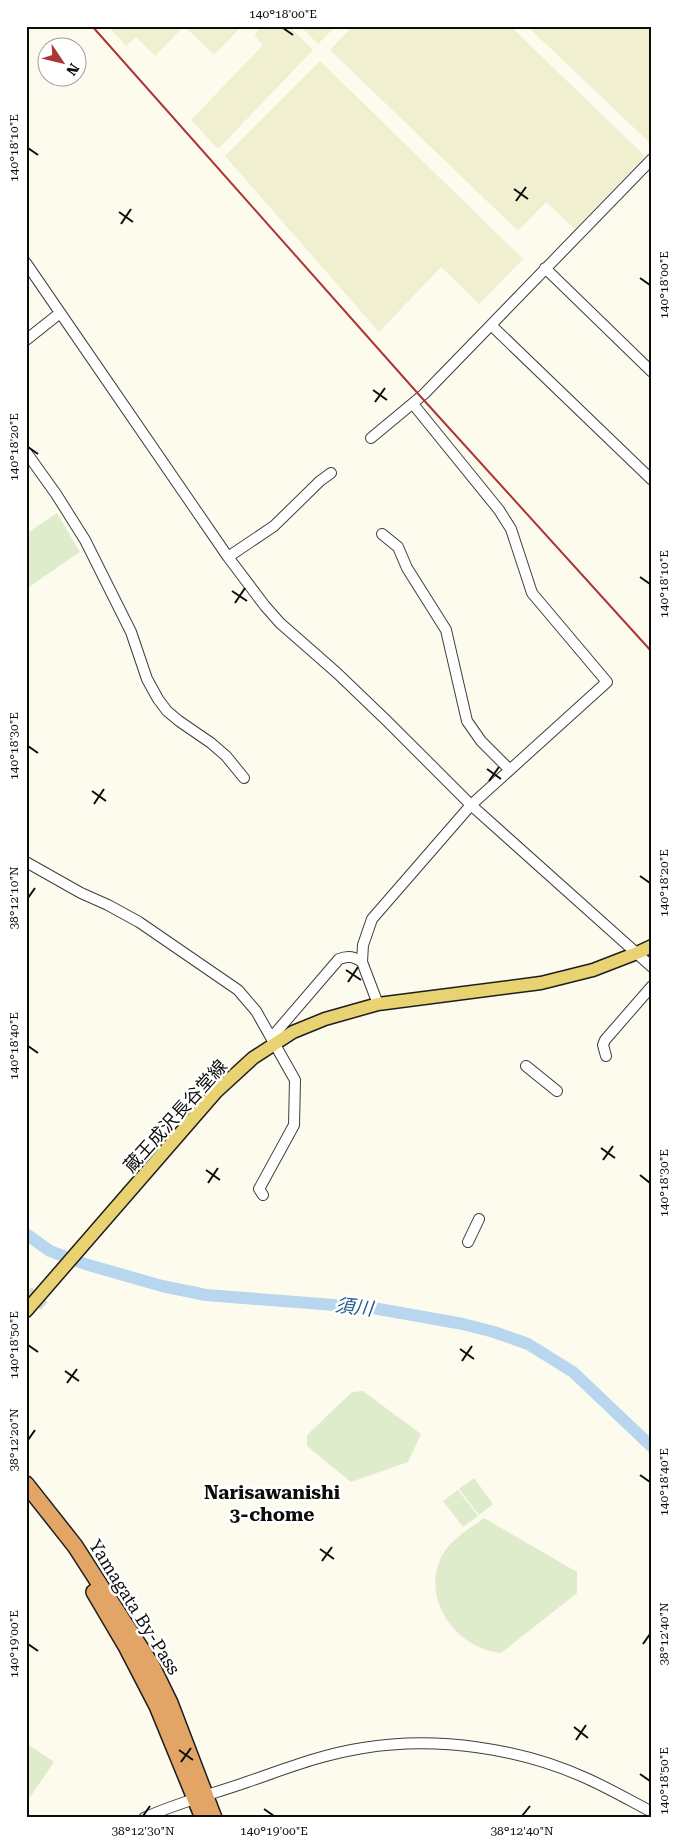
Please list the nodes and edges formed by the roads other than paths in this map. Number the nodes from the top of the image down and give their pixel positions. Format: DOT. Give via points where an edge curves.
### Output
graph roads {
  1 [pos="652,159"];
  2 [pos="26,263"];
  3 [pos="545,268"];
  4 [pos="60,313"];
  5 [pos="490,325"];
  6 [pos="26,340"];
  7 [pos="652,372"];
  8 [pos="413,404"];
  9 [pos="370,438"];
  10 [pos="26,452"];
  11 [pos="332,473"];
  12 [pos="652,480"];
  13 [pos="382,534"];
  14 [pos="228,557"];
  15 [pos="510,770"];
  16 [pos="244,778"];
  17 [pos="471,805"];
  18 [pos="26,862"];
  19 [pos="652,946"];
  20 [pos="637,953"];
  21 [pos="362,962"];
  22 [pos="652,967"];
  23 [pos="652,986"];
  24 [pos="378,1004"];
  25 [pos="274,1041"];
  26 [pos="606,1056"];
  27 [pos="526,1066"];
  28 [pos="557,1091"];
  29 [pos="263,1195"];
  30 [pos="479,1219"];
  31 [pos="468,1242"];
  32 [pos="26,1311"];
  33 [pos="26,1484"];
  34 [pos="26,1500"];
  35 [pos="201,1798"];
  36 [pos="652,1812"];
  37 [pos="144,1818"];
  38 [pos="203,1818"];
  39 [pos="214,1818"];
  1 -- 3 [label="street"];
  2 -- 4 [label="street"];
  3 -- 5 [label="street"];
  3 -- 7 [label="street"];
  4 -- 6 [label="street"];
  4 -- 14 [label="street"];
  5 -- 8 [label="street"];
  5 -- 12 [label="street"];
  8 -- 9 [label="street"];
  8 -- 15 [label="street" via="511,528 532,593 607,682"];
  10 -- 16 [label="street" via="85,540 131,632 147,679 158,699 179,722 226,756"];
  11 -- 14 [label="street" via="274,526"];
  13 -- 15 [label="street" via="398,547 407,568 446,630 468,721 481,741"];
  14 -- 17 [label="street" via="280,623 337,673"];
  15 -- 17 [label="street"];
  17 -- 20 [label="street"];
  17 -- 21 [label="street" via="372,919 363,945"];
  18 -- 25 [label="street" via="139,922 223,979 250,1004"];
  19 -- 20 [label="main road, 蔵王成沢長谷堂線"];
  20 -- 22 [label="street"];
  20 -- 24 [label="main road, 蔵王成沢長谷堂線" via="594,970 541,983"];
  21 -- 24 [label="street"];
  21 -- 25 [label="street" via="347,956 339,959"];
  23 -- 26 [label="street" via="604,1040"];
  24 -- 25 [label="main road, 蔵王成沢長谷堂線" via="325,1018"];
  25 -- 29 [label="street" via="296,1080 295,1116 294,1125 259,1189"];
  25 -- 32 [label="main road, 蔵王成沢長谷堂線" via="229,1079"];
  27 -- 28 [label="street"];
  30 -- 31 [label="street"];
  33 -- 35 [label="highway, Yamagata By-Pass" via="75,1546 151,1664 170,1703"];
  34 -- 35 [label="highway, Yamagata By-Pass" via="68,1553 127,1648"];
  35 -- 36 [label="street" via="320,1758 362,1748 439,1743 540,1761 587,1778"];
  35 -- 37 [label="street"];
  35 -- 38 [label="highway, Yamagata By-Pass"];
  35 -- 39 [label="highway, Yamagata By-Pass"];
}
